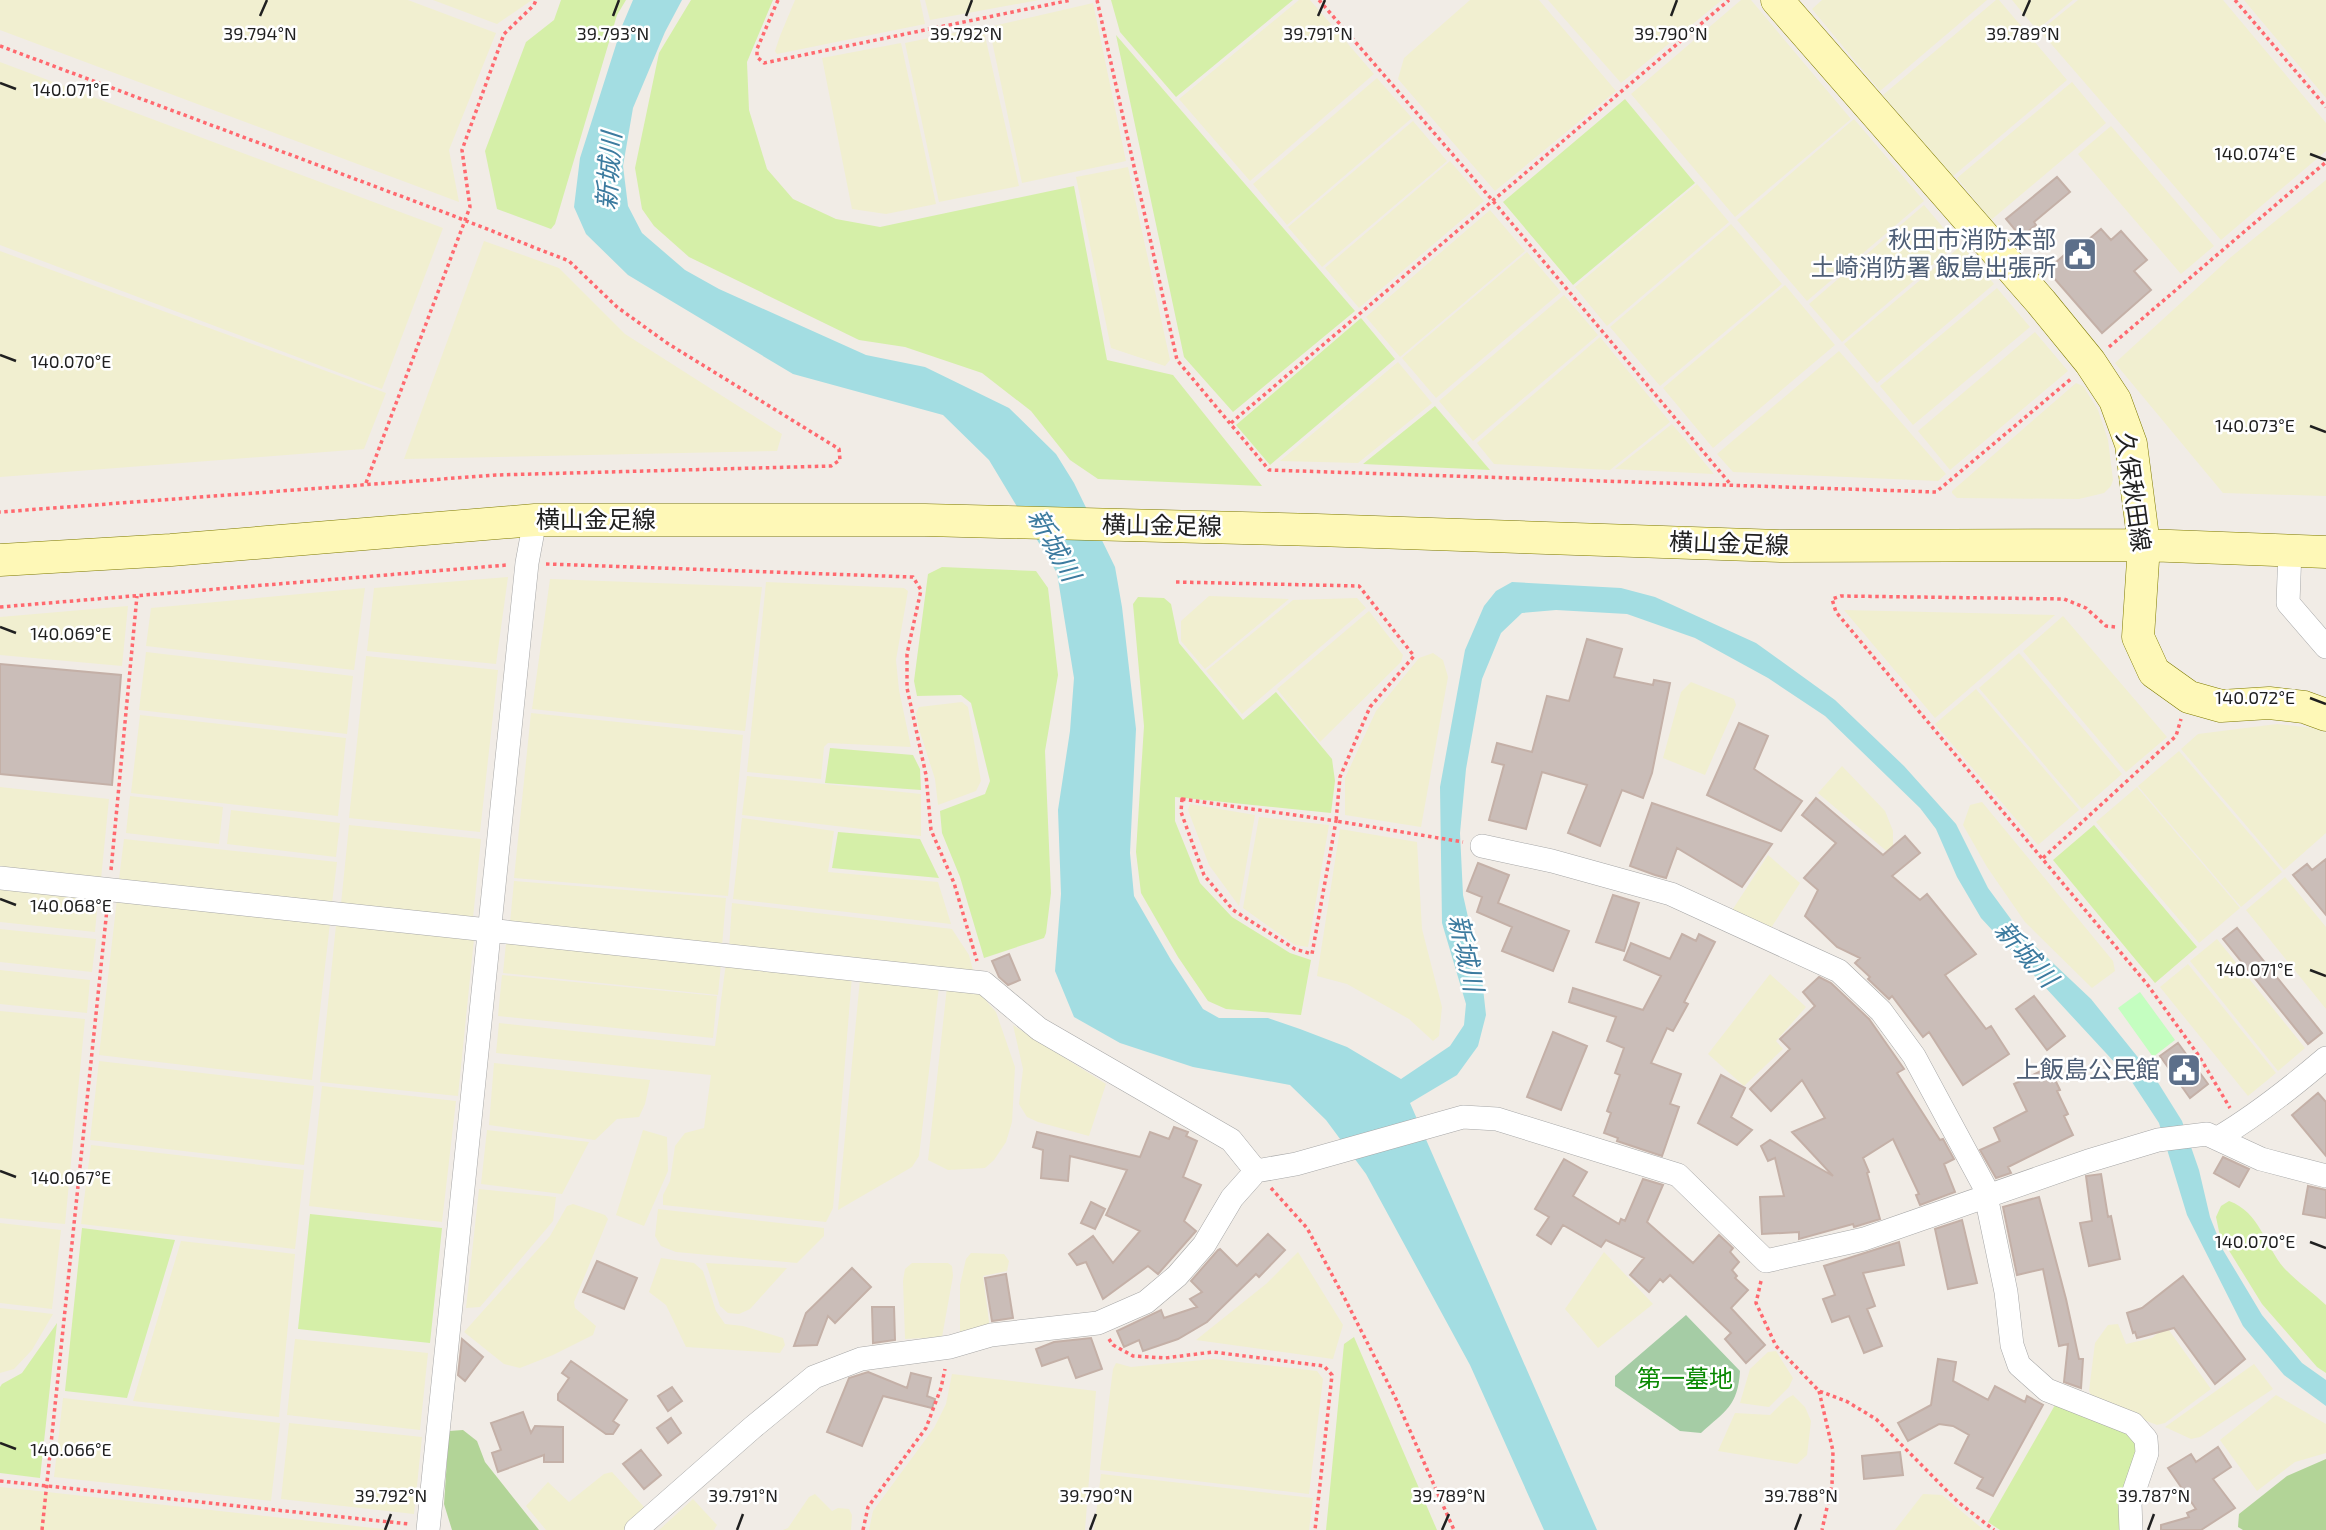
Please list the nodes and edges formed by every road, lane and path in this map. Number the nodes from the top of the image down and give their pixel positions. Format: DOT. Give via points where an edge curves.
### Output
graph roads {
  1 [pos="536,0"];
  2 [pos="778,0"];
  3 [pos="1071,0"];
  4 [pos="1097,0"];
  5 [pos="1319,0"];
  6 [pos="1729,0"];
  7 [pos="1777,0"];
  8 [pos="2235,0"];
  9 [pos="0,46"];
  10 [pos="2326,107"];
  11 [pos="2326,162"];
  12 [pos="1493,201"];
  13 [pos="466,220"];
  14 [pos="2090,362"];
  15 [pos="1231,423"];
  16 [pos="366,484"];
  17 [pos="1732,486"];
  18 [pos="0,512"];
  19 [pos="536,520"];
  20 [pos="2144,545"];
  21 [pos="2290,550"];
  22 [pos="2326,552"];
  23 [pos="0,560"];
  24 [pos="527,564"];
  25 [pos="1176,582"];
  26 [pos="137,596"];
  27 [pos="0,607"];
  28 [pos="2138,630"];
  29 [pos="2326,647"];
  30 [pos="2189,697"];
  31 [pos="2326,715"];
  32 [pos="1336,821"];
  33 [pos="1482,846"];
  34 [pos="2043,858"];
  35 [pos="0,878"];
  36 [pos="109,890"];
  37 [pos="491,930"];
  38 [pos="984,983"];
  39 [pos="2326,1058"];
  40 [pos="2244,1123"];
  41 [pos="2213,1136"];
  42 [pos="1256,1171"];
  43 [pos="2326,1176"];
  44 [pos="1988,1195"];
  45 [pos="1766,1261"];
  46 [pos="1098,1323"];
  47 [pos="950,1347"];
  48 [pos="1819,1391"];
  49 [pos="0,1481"];
  50 [pos="46,1486"];
  51 [pos="429,1528"];
  52 [pos="42,1530"];
  53 [pos="636,1530"];
  54 [pos="863,1530"];
  55 [pos="1315,1530"];
  56 [pos="1454,1530"];
  57 [pos="1822,1530"];
  58 [pos="1993,1530"];
  59 [pos="2131,1530"];
  1 -- 13 [label="path" via="504,34 462,150 470,207"];
  2 -- 3 [label="path" via="757,48 757,57 764,63"];
  4 -- 15 [label="path" via="1177,359"];
  5 -- 12 [label="path"];
  6 -- 12 [label="path"];
  7 -- 14 [label="street, 久保秋田線"];
  8 -- 10 [label="path"];
  9 -- 13 [label="path"];
  11 -- 14 [label="path"];
  12 -- 15 [label="path"];
  12 -- 17 [label="path"];
  13 -- 16 [label="path"];
  13 -- 16 [label="path" via="569,261 617,307 839,449 840,460 831,466 496,475"];
  14 -- 17 [label="path" via="1936,492"];
  14 -- 20 [label="street, 久保秋田線" via="2115,400 2131,444"];
  15 -- 17 [label="path" via="1269,470"];
  16 -- 18 [label="path"];
  19 -- 20 [label="street, 横山金足線" via="925,520 1781,546"];
  19 -- 23 [label="street, 横山金足線"];
  19 -- 24 [label="street"];
  20 -- 21 [label="street, 横山金足線"];
  20 -- 28 [label="street, 久保秋田線"];
  21 -- 22 [label="street, 横山金足線"];
  21 -- 29 [label="street" via="2288,603"];
  24 -- 26 [label="path"];
  24 -- 37 [label="street"];
  24 -- 38 [label="path" via="913,577 921,590 907,654 906,688 926,775 930,830 954,883"];
  25 -- 32 [label="path" via="1359,586 1414,656 1370,707 1340,777"];
  26 -- 27 [label="path"];
  26 -- 36 [label="path"];
  28 -- 30 [label="street, 久保秋田線" via="2154,672"];
  28 -- 34 [label="path" via="2106,626 2086,608 2064,599 1832,599 1836,612"];
  30 -- 31 [label="street, 久保秋田線" via="2221,706 2269,703 2304,707"];
  30 -- 34 [label="path" via="2176,736"];
  32 -- 32 [label="path" via="1312,954 1294,949 1233,910 1204,874 1181,812 1182,799"];
  32 -- 33 [label="path"];
  33 -- 44 [label="street" via="1671,894 1839,971 1881,1012 1914,1056"];
  34 -- 40 [label="path" via="2147,984"];
  35 -- 36 [label="street"];
  36 -- 37 [label="street"];
  36 -- 50 [label="path"];
  37 -- 38 [label="street"];
  37 -- 51 [label="street"];
  38 -- 42 [label="street" via="1039,1029 1231,1140"];
  39 -- 40 [label="street"];
  40 -- 41 [label="street"];
  41 -- 43 [label="street" via="2261,1159"];
  41 -- 44 [label="street" via="2158,1140"];
  42 -- 45 [label="street" via="1463,1117 1497,1119 1678,1175"];
  42 -- 46 [label="street" via="1231,1198 1204,1245 1177,1276 1146,1302"];
  42 -- 56 [label="path" via="1307,1227 1395,1398"];
  44 -- 45 [label="street" via="1864,1239"];
  44 -- 59 [label="street" via="2019,1365 2047,1390 2133,1424 2146,1438 2147,1453 2130,1503"];
  45 -- 48 [label="path" via="1756,1303 1776,1346"];
  46 -- 47 [label="street" via="991,1335"];
  46 -- 55 [label="path" via="1113,1345 1133,1356 1165,1358 1213,1352 1324,1366 1332,1375"];
  47 -- 53 [label="street" via="862,1359 814,1377"];
  47 -- 54 [label="path" via="926,1429 868,1507"];
  48 -- 57 [label="path" via="1833,1451 1832,1485"];
  48 -- 58 [label="path" via="1876,1419 1958,1502"];
  49 -- 50 [label="path"];
  50 -- 51 [label="path"];
  50 -- 52 [label="path"];
}
